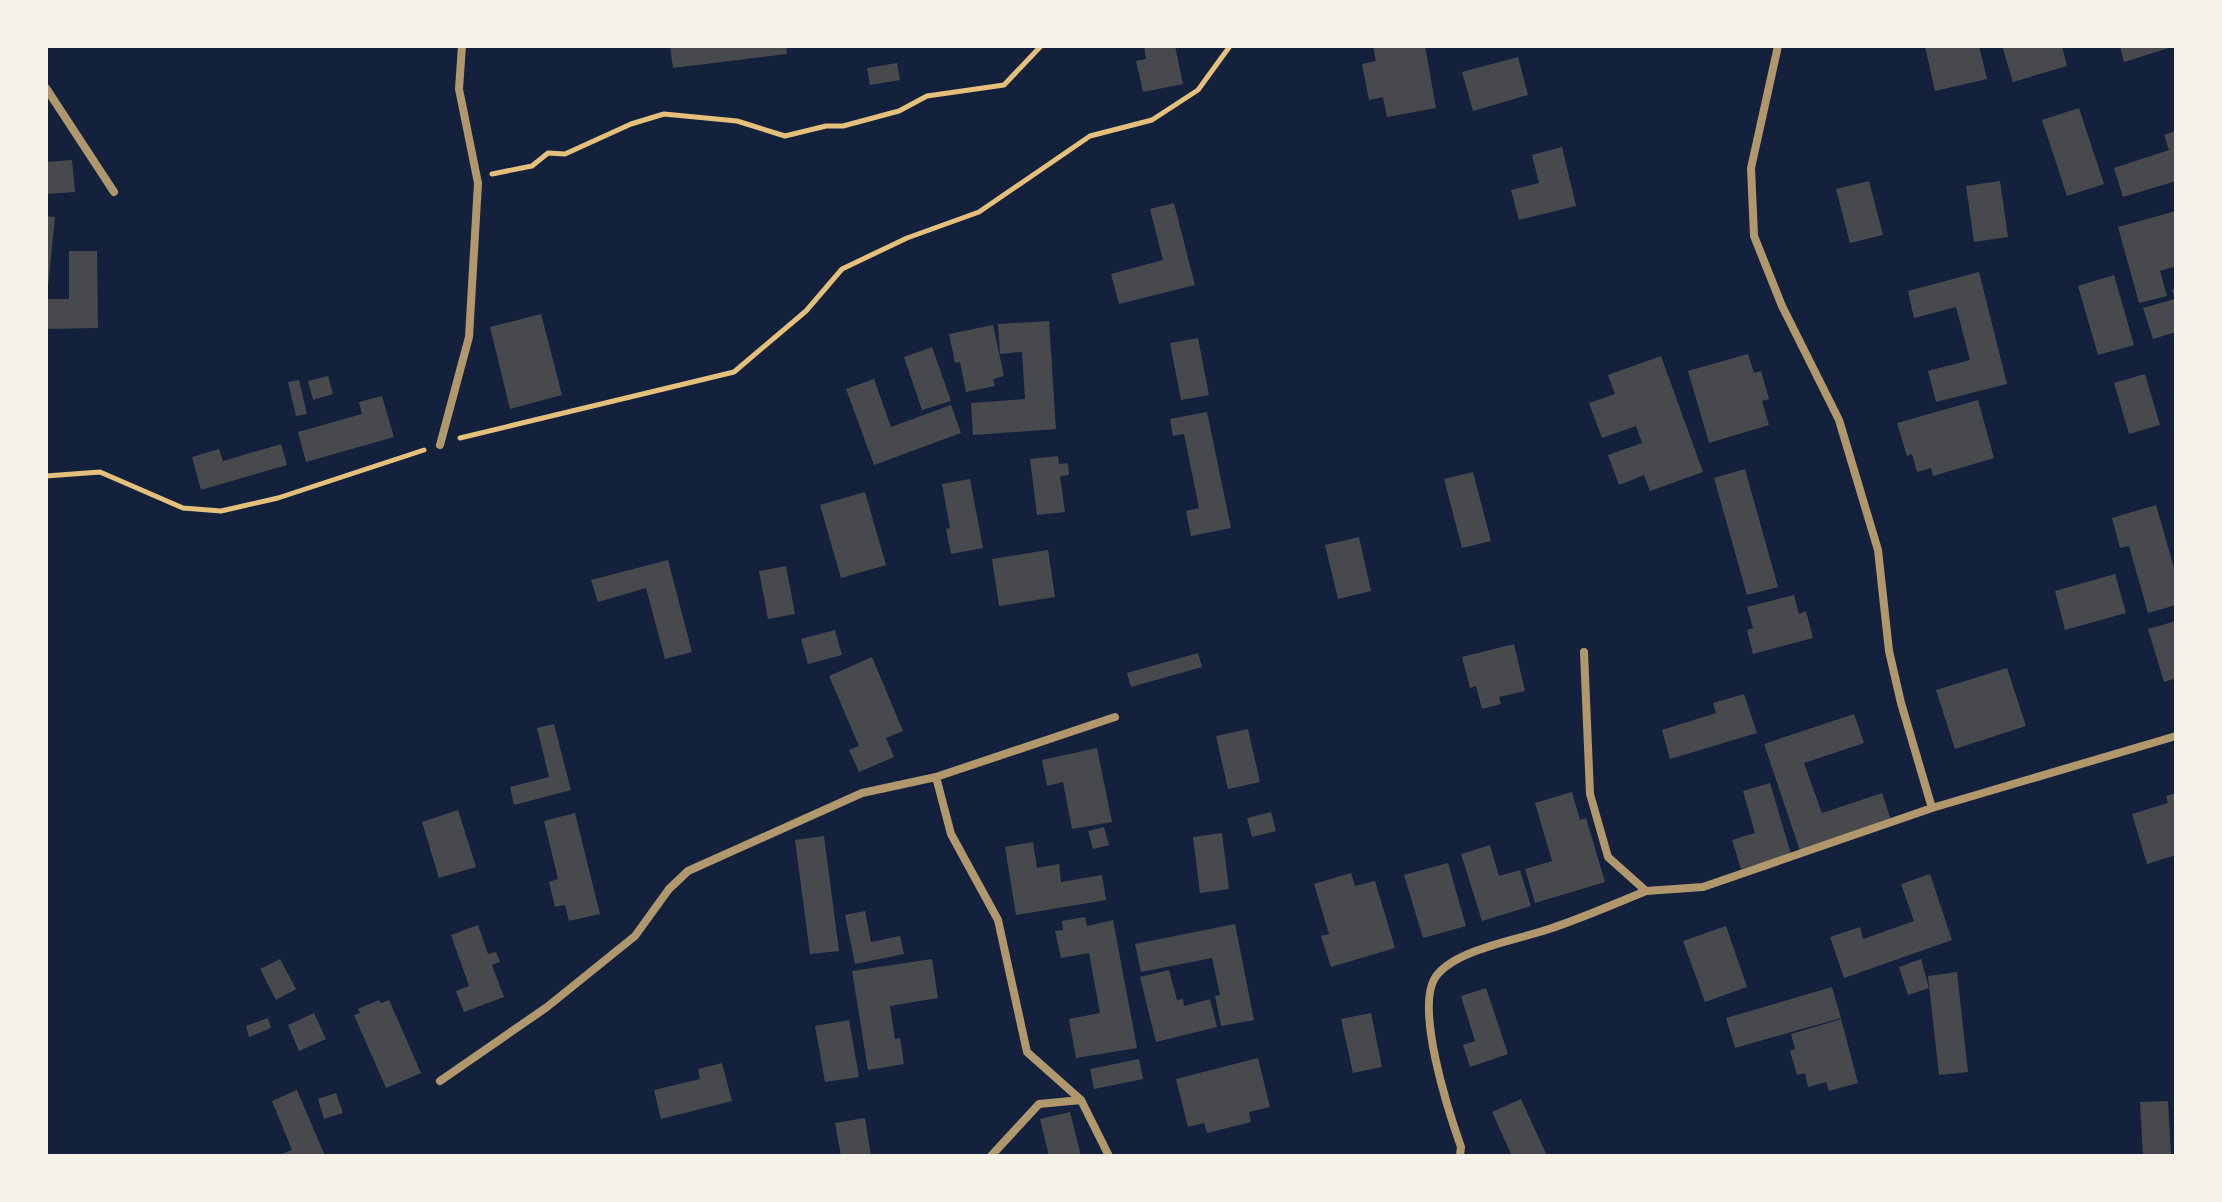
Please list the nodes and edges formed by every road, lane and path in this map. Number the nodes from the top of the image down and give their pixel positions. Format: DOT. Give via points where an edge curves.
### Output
graph roads {
  1 [pos="462,46"];
  2 [pos="1041,46"];
  3 [pos="1230,46"];
  4 [pos="1778,46"];
  5 [pos="46,88"];
  6 [pos="478,183"];
  7 [pos="114,192"];
  8 [pos="440,445"];
  9 [pos="46,476"];
  10 [pos="1584,652"];
  11 [pos="1115,717"];
  12 [pos="2176,736"];
  13 [pos="936,777"];
  14 [pos="1932,808"];
  15 [pos="1646,891"];
  16 [pos="440,1081"];
  17 [pos="1081,1100"];
  18 [pos="991,1156"];
  19 [pos="1109,1156"];
  20 [pos="1460,1156"];
  1 -- 6 [label="street" via="459,89"];
  2 -- 6 [label="path" via="1004,85 927,96 899,111 843,126 785,136 737,121 664,114"];
  3 -- 8 [label="path" via="1198,90 1152,120 1090,136 979,212 842,269 806,311 734,372"];
  4 -- 14 [label="street" via="1751,168 1754,236 1839,420 1878,550 1889,651"];
  5 -- 7 [label="street"];
  6 -- 8 [label="street" via="469,337"];
  8 -- 9 [label="path" via="278,498 221,511 183,508 100,472"];
  10 -- 15 [label="street" via="1590,794 1608,857"];
  11 -- 13 [label="street"];
  12 -- 14 [label="street"];
  13 -- 16 [label="street" via="862,793 688,871 635,936 547,1007"];
  13 -- 17 [label="street" via="951,834 998,920 1027,1052"];
  14 -- 15 [label="street" via="1703,887"];
  15 -- 20 [label="street" via="1552,929 1458,958 1435,976 1428,998 1439,1085"];
  17 -- 18 [label="street" via="1039,1104"];
  17 -- 19 [label="street"];
}
